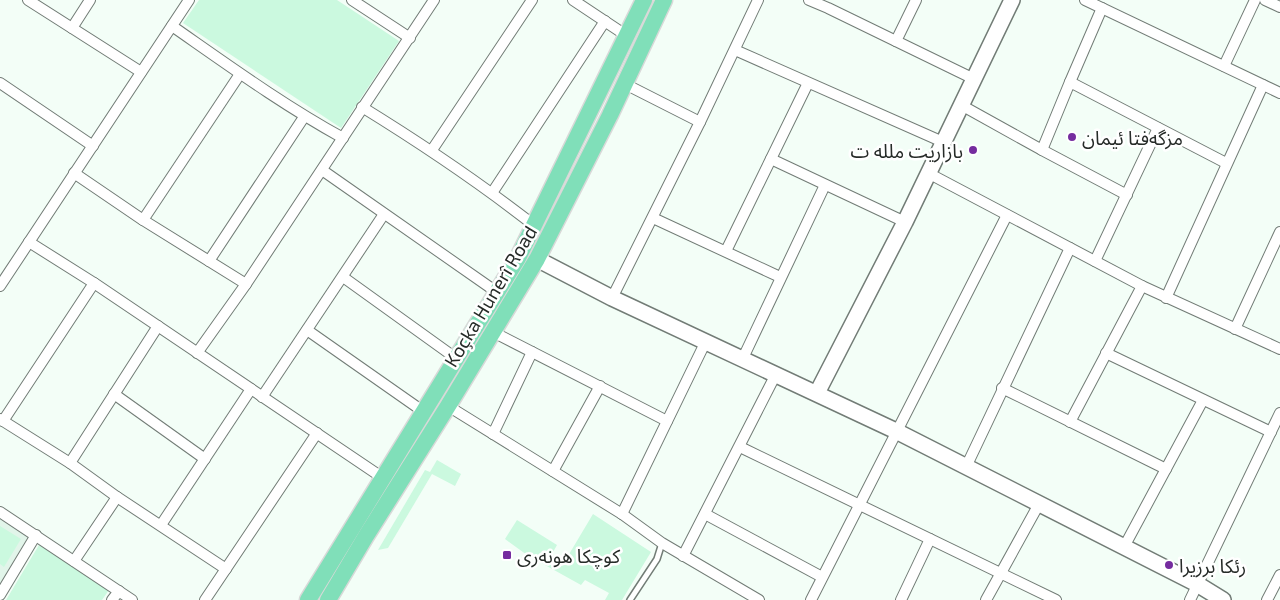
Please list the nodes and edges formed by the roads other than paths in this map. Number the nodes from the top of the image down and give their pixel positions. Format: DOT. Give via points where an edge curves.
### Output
graph roads {
  1 [pos="28,0"];
  2 [pos="90,0"];
  3 [pos="189,0"];
  4 [pos="352,0"];
  5 [pos="434,0"];
  6 [pos="532,0"];
  7 [pos="573,0"];
  8 [pos="644,0"];
  9 [pos="664,0"];
  10 [pos="758,0"];
  11 [pos="809,0"];
  12 [pos="916,0"];
  13 [pos="1012,0"];
  14 [pos="1085,0"];
  15 [pos="1255,0"];
  16 [pos="1265,0"];
  17 [pos="830,4"];
  18 [pos="1280,7"];
  19 [pos="1102,8"];
  20 [pos="606,21"];
  21 [pos="172,26"];
  22 [pos="72,28"];
  23 [pos="627,36"];
  24 [pos="410,38"];
  25 [pos="896,41"];
  26 [pos="735,50"];
  27 [pos="1224,66"];
  28 [pos="142,72"];
  29 [pos="240,74"];
  30 [pos="974,79"];
  31 [pos="1070,82"];
  32 [pos="0,83"];
  33 [pos="808,83"];
  34 [pos="625,84"];
  35 [pos="1263,85"];
  36 [pos="1280,93"];
  37 [pos="961,105"];
  38 [pos="592,106"];
  39 [pos="362,107"];
  40 [pos="610,115"];
  41 [pos="304,116"];
  42 [pos="700,122"];
  43 [pos="1158,128"];
  44 [pos="343,138"];
  45 [pos="943,142"];
  46 [pos="93,146"];
  47 [pos="432,150"];
  48 [pos="1042,150"];
  49 [pos="771,159"];
  50 [pos="1226,163"];
  51 [pos="322,170"];
  52 [pos="928,173"];
  53 [pos="74,174"];
  54 [pos="826,184"];
  55 [pos="492,193"];
  56 [pos="1127,195"];
  57 [pos="384,214"];
  58 [pos="1007,215"];
  59 [pos="653,218"];
  60 [pos="143,220"];
  61 [pos="905,222"];
  62 [pos="535,226"];
  63 [pos="1280,232"];
  64 [pos="29,242"];
  65 [pos="1070,248"];
  66 [pos="726,251"];
  67 [pos="537,259"];
  68 [pos="209,261"];
  69 [pos="1095,262"];
  70 [pos="780,277"];
  71 [pos="342,278"];
  72 [pos="94,283"];
  73 [pos="246,284"];
  74 [pos="0,286"];
  75 [pos="1142,286"];
  76 [pos="498,293"];
  77 [pos="612,298"];
  78 [pos="1166,298"];
  79 [pos="158,326"];
  80 [pos="1234,329"];
  81 [pos="307,330"];
  82 [pos="493,332"];
  83 [pos="706,341"];
  84 [pos="1280,349"];
  85 [pos="532,352"];
  86 [pos="197,353"];
  87 [pos="1106,353"];
  88 [pos="743,358"];
  89 [pos="457,359"];
  90 [pos="776,374"];
  91 [pos="600,386"];
  92 [pos="1002,388"];
  93 [pos="252,389"];
  94 [pos="114,394"];
  95 [pos="817,394"];
  96 [pos="262,397"];
  97 [pos="1203,400"];
  98 [pos="448,406"];
  99 [pos="424,412"];
  100 [pos="1280,413"];
  101 [pos="1,420"];
  102 [pos="667,421"];
  103 [pos="1070,422"];
  104 [pos="896,431"];
  105 [pos="1271,432"];
  106 [pos="317,433"];
  107 [pos="493,434"];
  108 [pos="740,447"];
  109 [pos="205,459"];
  110 [pos="70,463"];
  111 [pos="966,467"];
  112 [pos="1166,469"];
  113 [pos="553,471"];
  114 [pos="383,478"];
  115 [pos="117,497"];
  116 [pos="858,504"];
  117 [pos="1039,504"];
  118 [pos="0,512"];
  119 [pos="622,514"];
  120 [pos="705,514"];
  121 [pos="161,525"];
  122 [pos="36,535"];
  123 [pos="930,539"];
  124 [pos="662,543"];
  125 [pos="1124,547"];
  126 [pos="683,556"];
  127 [pos="74,561"];
  128 [pos="226,569"];
  129 [pos="1000,573"];
  130 [pos="1280,575"];
  131 [pos="822,577"];
  132 [pos="1197,584"];
  133 [pos="119,591"];
  134 [pos="0,595"];
  135 [pos="112,600"];
  136 [pos="132,600"];
  137 [pos="205,600"];
  138 [pos="308,600"];
  139 [pos="328,600"];
  140 [pos="630,600"];
  141 [pos="759,600"];
  142 [pos="810,600"];
  143 [pos="901,600"];
  144 [pos="986,600"];
  145 [pos="1056,600"];
  146 [pos="1190,600"];
  147 [pos="1223,600"];
  148 [pos="1267,600"];
  1 -- 22 [label="street"];
  2 -- 22 [label="street"];
  3 -- 21 [label="street"];
  4 -- 24 [label="street"];
  5 -- 24 [label="street"];
  6 -- 47 [label="street"];
  7 -- 20 [label="street"];
  8 -- 23 [label="main road"];
  9 -- 34 [label="main road, Koçka Hunerî Road"];
  10 -- 26 [label="street"];
  11 -- 17 [label="street"];
  12 -- 25 [label="street"];
  13 -- 30 [label="street"];
  14 -- 19 [label="street"];
  15 -- 27 [label="street"];
  16 -- 18 [label="street"];
  17 -- 25 [label="street"];
  19 -- 27 [label="street"];
  19 -- 31 [label="street"];
  20 -- 23 [label="street"];
  20 -- 55 [label="street"];
  21 -- 28 [label="street"];
  21 -- 29 [label="street"];
  22 -- 28 [label="street"];
  23 -- 38 [label="main road"];
  24 -- 39 [label="street"];
  25 -- 30 [label="street"];
  26 -- 33 [label="street"];
  26 -- 42 [label="street"];
  27 -- 35 [label="street"];
  28 -- 46 [label="street"];
  29 -- 41 [label="street"];
  29 -- 60 [label="street"];
  30 -- 37 [label="street"];
  31 -- 43 [label="street"];
  31 -- 48 [label="street"];
  32 -- 46 [label="street"];
  33 -- 45 [label="street"];
  33 -- 49 [label="street"];
  34 -- 40 [label="main road, Koçka Hunerî Road"];
  34 -- 42 [label="street"];
  35 -- 36 [label="street"];
  35 -- 50 [label="street"];
  37 -- 45 [label="street"];
  37 -- 48 [label="street"];
  38 -- 40 [label="main road"];
  38 -- 62 [label="main road"];
  39 -- 44 [label="street"];
  39 -- 47 [label="street"];
  40 -- 67 [label="main road, Koçka Hunerî Road"];
  41 -- 44 [label="street"];
  41 -- 68 [label="street"];
  42 -- 59 [label="street"];
  43 -- 50 [label="street"];
  43 -- 56 [label="street"];
  44 -- 51 [label="street"];
  45 -- 52 [label="street"];
  46 -- 53 [label="street"];
  47 -- 55 [label="street"];
  48 -- 56 [label="street"];
  49 -- 54 [label="street"];
  49 -- 66 [label="street"];
  50 -- 78 [label="street"];
  51 -- 57 [label="street"];
  51 -- 73 [label="street"];
  52 -- 58 [label="street"];
  52 -- 61 [label="street"];
  53 -- 60 [label="street"];
  53 -- 64 [label="street"];
  54 -- 61 [label="street"];
  54 -- 70 [label="street"];
  55 -- 62 [label="street"];
  56 -- 69 [label="street"];
  57 -- 71 [label="street"];
  57 -- 76 [label="street"];
  58 -- 65 [label="street"];
  58 -- 104 [label="street"];
  59 -- 66 [label="street"];
  59 -- 77 [label="street"];
  60 -- 68 [label="street"];
  61 -- 95 [label="street"];
  62 -- 76 [label="main road"];
  63 -- 80 [label="street"];
  64 -- 72 [label="street"];
  64 -- 74 [label="street"];
  65 -- 69 [label="street"];
  65 -- 92 [label="street"];
  66 -- 70 [label="street"];
  67 -- 77 [label="street"];
  67 -- 82 [label="main road, Koçka Hunerî Road"];
  68 -- 73 [label="street"];
  69 -- 75 [label="street"];
  70 -- 88 [label="street"];
  71 -- 81 [label="street"];
  71 -- 89 [label="street"];
  72 -- 79 [label="street"];
  72 -- 101 [label="street"];
  73 -- 86 [label="street"];
  75 -- 78 [label="street"];
  75 -- 87 [label="street"];
  76 -- 89 [label="main road"];
  77 -- 83 [label="street"];
  78 -- 80 [label="street"];
  79 -- 86 [label="street"];
  79 -- 94 [label="street"];
  80 -- 84 [label="street"];
  81 -- 96 [label="street"];
  81 -- 99 [label="street"];
  82 -- 85 [label="street"];
  82 -- 98 [label="main road, Koçka Hunerî Road"];
  83 -- 88 [label="street"];
  83 -- 102 [label="street"];
  85 -- 91 [label="street"];
  85 -- 107 [label="street"];
  86 -- 93 [label="street"];
  87 -- 97 [label="street"];
  87 -- 103 [label="street"];
  88 -- 90 [label="street"];
  89 -- 99 [label="main road"];
  90 -- 95 [label="street"];
  90 -- 108 [label="street"];
  91 -- 102 [label="street"];
  91 -- 113 [label="street"];
  92 -- 103 [label="street"];
  92 -- 111 [label="street"];
  93 -- 96 [label="street"];
  93 -- 109 [label="street"];
  94 -- 109 [label="street"];
  94 -- 110 [label="street"];
  95 -- 104 [label="street"];
  96 -- 106 [label="street"];
  97 -- 105 [label="street"];
  97 -- 112 [label="street"];
  98 -- 107 [label="street"];
  98 -- 139 [label="main road, Koçka Hunerî Road"];
  99 -- 114 [label="main road"];
  100 -- 105 [label="street"];
  101 -- 110 [label="street"];
  102 -- 119 [label="street"];
  103 -- 112 [label="street"];
  104 -- 111 [label="street"];
  104 -- 116 [label="street"];
  105 -- 132 [label="street"];
  106 -- 114 [label="street"];
  106 -- 128 [label="street"];
  107 -- 113 [label="street"];
  108 -- 116 [label="street"];
  108 -- 120 [label="street"];
  109 -- 121 [label="street"];
  110 -- 115 [label="street"];
  111 -- 117 [label="street"];
  112 -- 125 [label="street"];
  113 -- 119 [label="street"];
  114 -- 138 [label="main road"];
  115 -- 121 [label="street"];
  115 -- 127 [label="street"];
  116 -- 123 [label="street"];
  116 -- 131 [label="street"];
  117 -- 125 [label="street"];
  117 -- 129 [label="street"];
  118 -- 122 [label="street"];
  119 -- 124 [label="street"];
  120 -- 126 [label="street"];
  120 -- 131 [label="street"];
  121 -- 128 [label="street"];
  122 -- 127 [label="street"];
  122 -- 134 [label="street"];
  123 -- 129 [label="street"];
  123 -- 143 [label="street"];
  124 -- 126 [label="street"];
  124 -- 140 [label="lane" via="657,559"];
  125 -- 132 [label="street"];
  126 -- 141 [label="street"];
  127 -- 133 [label="street"];
  128 -- 137 [label="street"];
  129 -- 144 [label="street"];
  129 -- 145 [label="street"];
  130 -- 148 [label="street"];
  131 -- 142 [label="street"];
  132 -- 146 [label="street"];
  132 -- 147 [label="street"];
  133 -- 135 [label="street"];
  133 -- 136 [label="street"];
}
